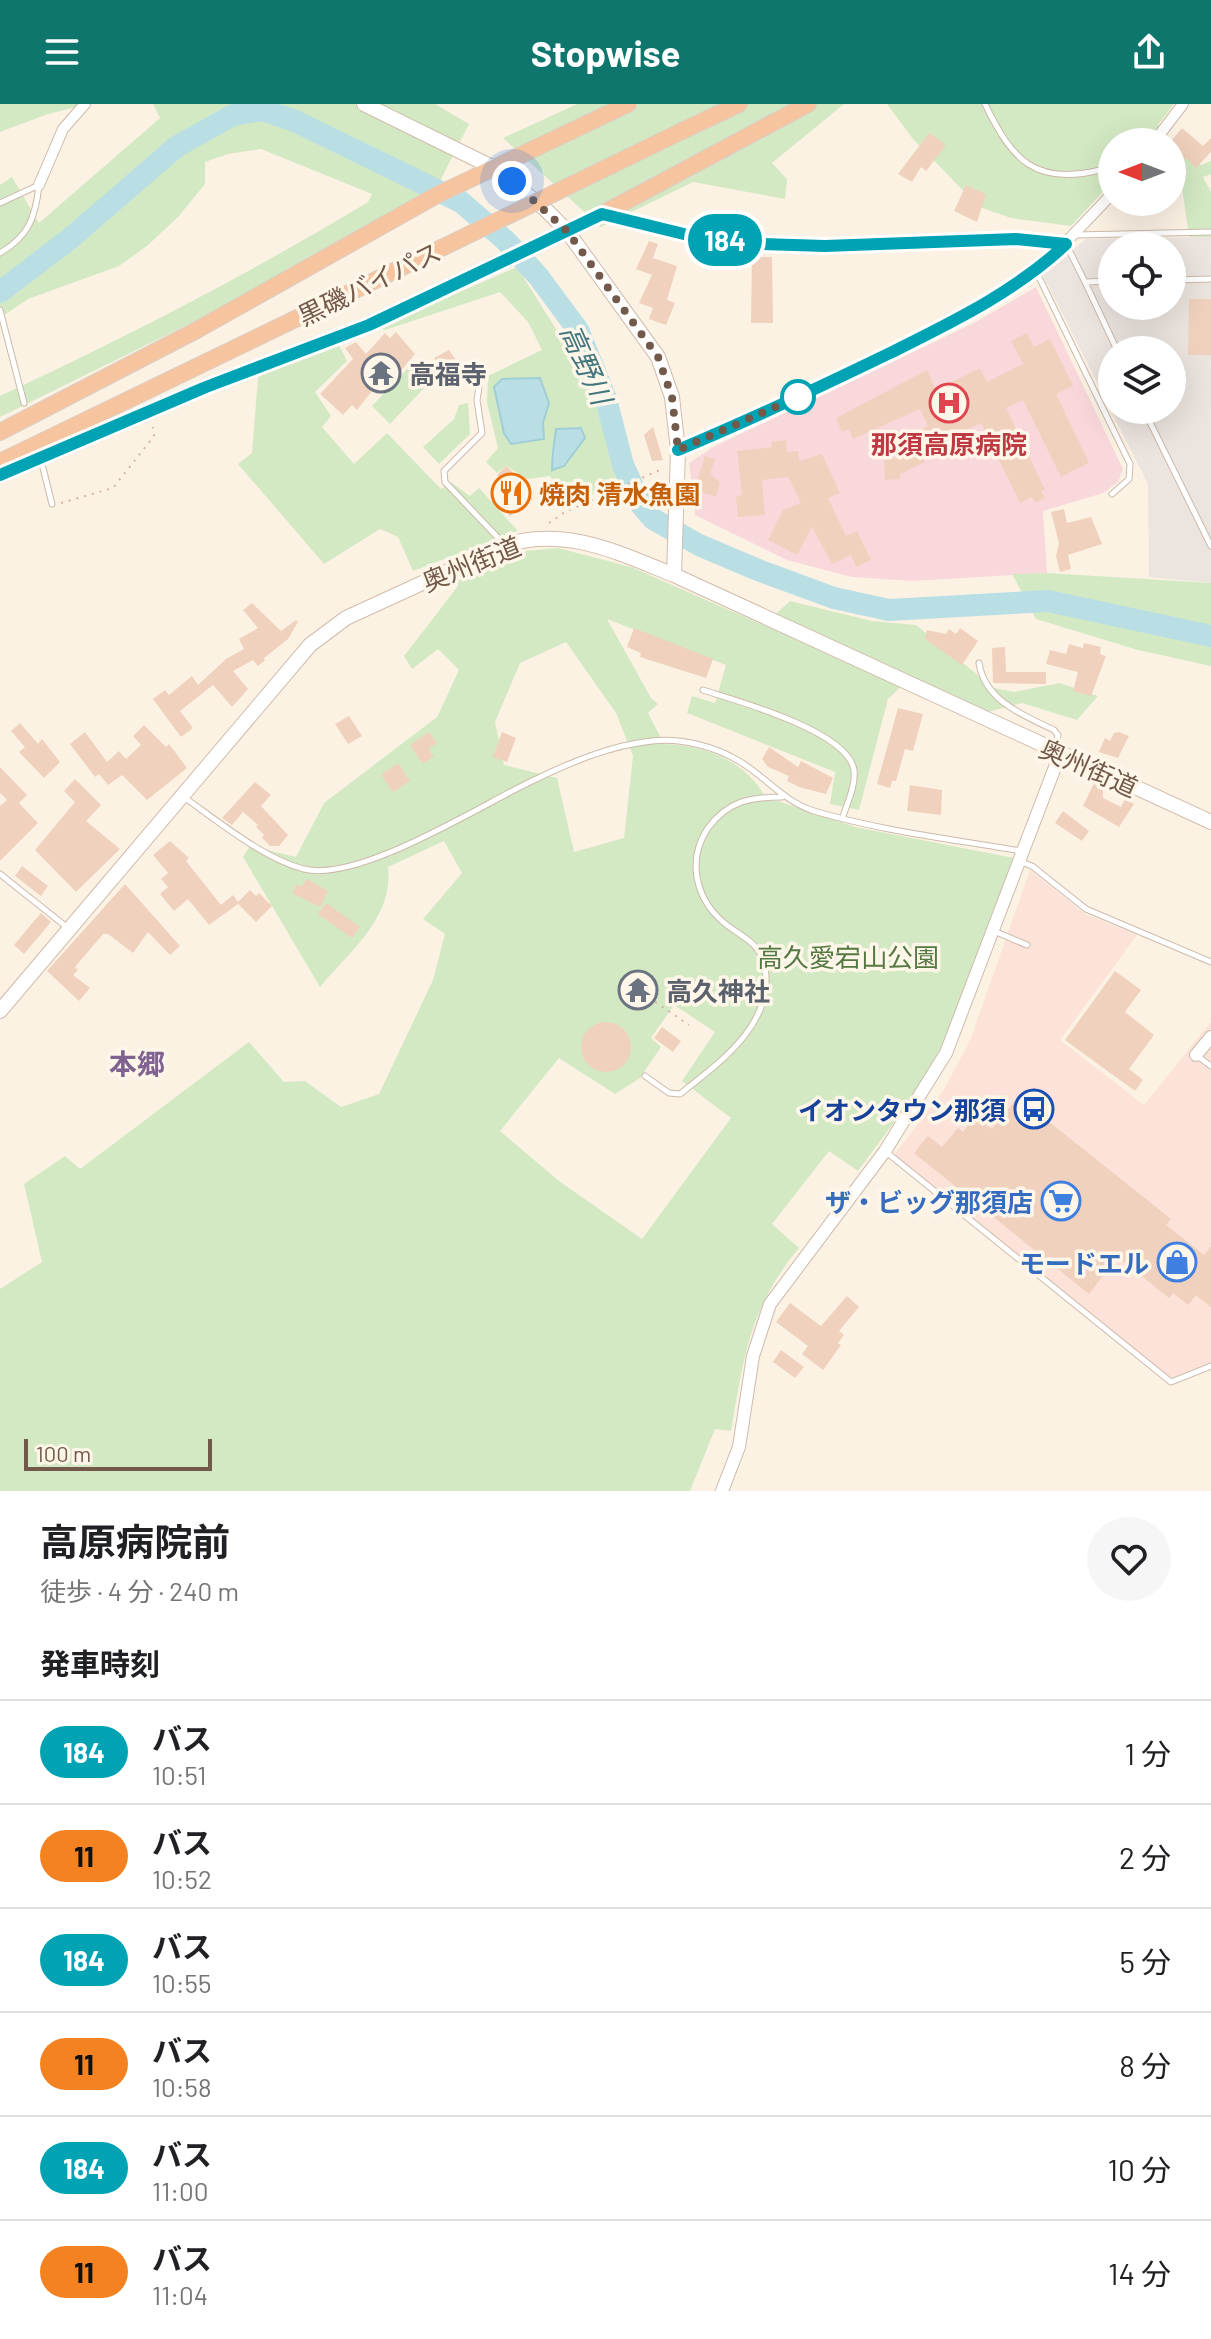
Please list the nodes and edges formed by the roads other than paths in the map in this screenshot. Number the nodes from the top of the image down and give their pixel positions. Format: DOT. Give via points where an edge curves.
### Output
graph roads {
  1 [pos="85,104"];
  2 [pos="364,104"];
  3 [pos="628,104"];
  4 [pos="739,104"];
  5 [pos="808,104"];
  6 [pos="985,104"];
  7 [pos="1183,104"];
  8 [pos="1165,128"];
  9 [pos="492,167"];
  10 [pos="1098,170"];
  11 [pos="39,185"];
  12 [pos="0,203"];
  13 [pos="1098,210"];
  14 [pos="602,214"];
  15 [pos="567,231"];
  16 [pos="1211,232"];
  17 [pos="1075,235"];
  18 [pos="1066,244"];
  19 [pos="0,253"];
  20 [pos="1036,271"];
  21 [pos="1211,279"];
  22 [pos="1186,280"];
  23 [pos="1085,282"];
  24 [pos="1098,282"];
  25 [pos="0,310"];
  26 [pos="1110,336"];
  27 [pos="479,387"];
  28 [pos="24,403"];
  29 [pos="1151,424"];
  30 [pos="0,432"];
  31 [pos="678,450"];
  32 [pos="0,462"];
  33 [pos="43,468"];
  34 [pos="0,475"];
  35 [pos="1112,494"];
  36 [pos="52,504"];
  37 [pos="505,545"];
  38 [pos="1211,546"];
  39 [pos="674,575"];
  40 [pos="979,663"];
  41 [pos="703,690"];
  42 [pos="1058,752"];
  43 [pos="180,795"];
  44 [pos="783,797"];
  45 [pos="842,819"];
  46 [pos="1211,822"];
  47 [pos="1021,856"];
  48 [pos="0,874"];
  49 [pos="69,928"];
  50 [pos="993,930"];
  51 [pos="1027,945"];
  52 [pos="1211,962"];
  53 [pos="0,1011"];
  54 [pos="1211,1037"];
  55 [pos="1196,1055"];
  56 [pos="1211,1066"];
  57 [pos="645,1076"];
  58 [pos="885,1151"];
  59 [pos="1211,1366"];
  60 [pos="722,1491"];
  1 -- 11 [label="street" via="63,129"];
  2 -- 9 [label="main road"];
  3 -- 9 [label="highway"];
  4 -- 32 [label="highway, 黒磯バイパス, bridge"];
  5 -- 14 [label="highway"];
  6 -- 10 [label="lane" via="1014,152 1036,171 1071,176"];
  7 -- 8 [label="street"];
  9 -- 15 [label="main road"];
  9 -- 30 [label="highway"];
  11 -- 12 [label="lane"];
  11 -- 19 [label="lane" via="31,225"];
  13 -- 17 [label="street"];
  14 -- 15 [label="highway"];
  14 -- 18 [label="lane" via="692,236 759,244 1016,239"];
  15 -- 31 [label="main road" via="658,357 672,397"];
  15 -- 34 [label="highway" via="369,325"];
  16 -- 17 [label="lane"];
  17 -- 18 [label="street"];
  18 -- 20 [label="street"];
  18 -- 23 [label="lane"];
  20 -- 31 [label="street" via="906,345"];
  20 -- 35 [label="lane" via="1130,464 1129,479"];
  21 -- 22 [label="lane"];
  23 -- 24 [label="lane"];
  23 -- 26 [label="lane"];
  25 -- 28 [label="lane"];
  27 -- 37 [label="lane" via="482,433 444,471 445,482"];
  29 -- 38 [label="lane"];
  31 -- 39 [label="main road"];
  33 -- 36 [label="lane"];
  37 -- 39 [label="main road, 奥州街道" via="570,539 598,544"];
  37 -- 43 [label="main road, 奥州街道" via="327,631 292,661"];
  39 -- 42 [label="main road, 奥州街道"];
  40 -- 42 [label="lane" via="984,684 1007,706 1054,730"];
  41 -- 45 [label="lane" via="835,742 849,755 854,771"];
  42 -- 46 [label="main road, 奥州街道"];
  42 -- 47 [label="street"];
  43 -- 44 [label="lane" via="281,859 316,870 368,860 565,766 651,741 681,740 720,752"];
  43 -- 49 [label="main road, 奥州街道"];
  44 -- 45 [label="lane"];
  44 -- 57 [label="lane" via="732,804 709,827 696,858 705,904 754,944 764,962 757,1013 730,1054 680,1094 669,1093"];
  45 -- 47 [label="lane"];
  47 -- 50 [label="street"];
  47 -- 52 [label="lane" via="1086,909"];
  48 -- 49 [label="lane"];
  49 -- 53 [label="main road, 奥州街道"];
  50 -- 51 [label="lane"];
  50 -- 58 [label="street" via="946,1053"];
  54 -- 55 [label="street"];
  55 -- 56 [label="lane"];
  58 -- 59 [label="lane" via="1171,1382"];
  58 -- 60 [label="street" via="770,1304 753,1356 739,1447"];
}
